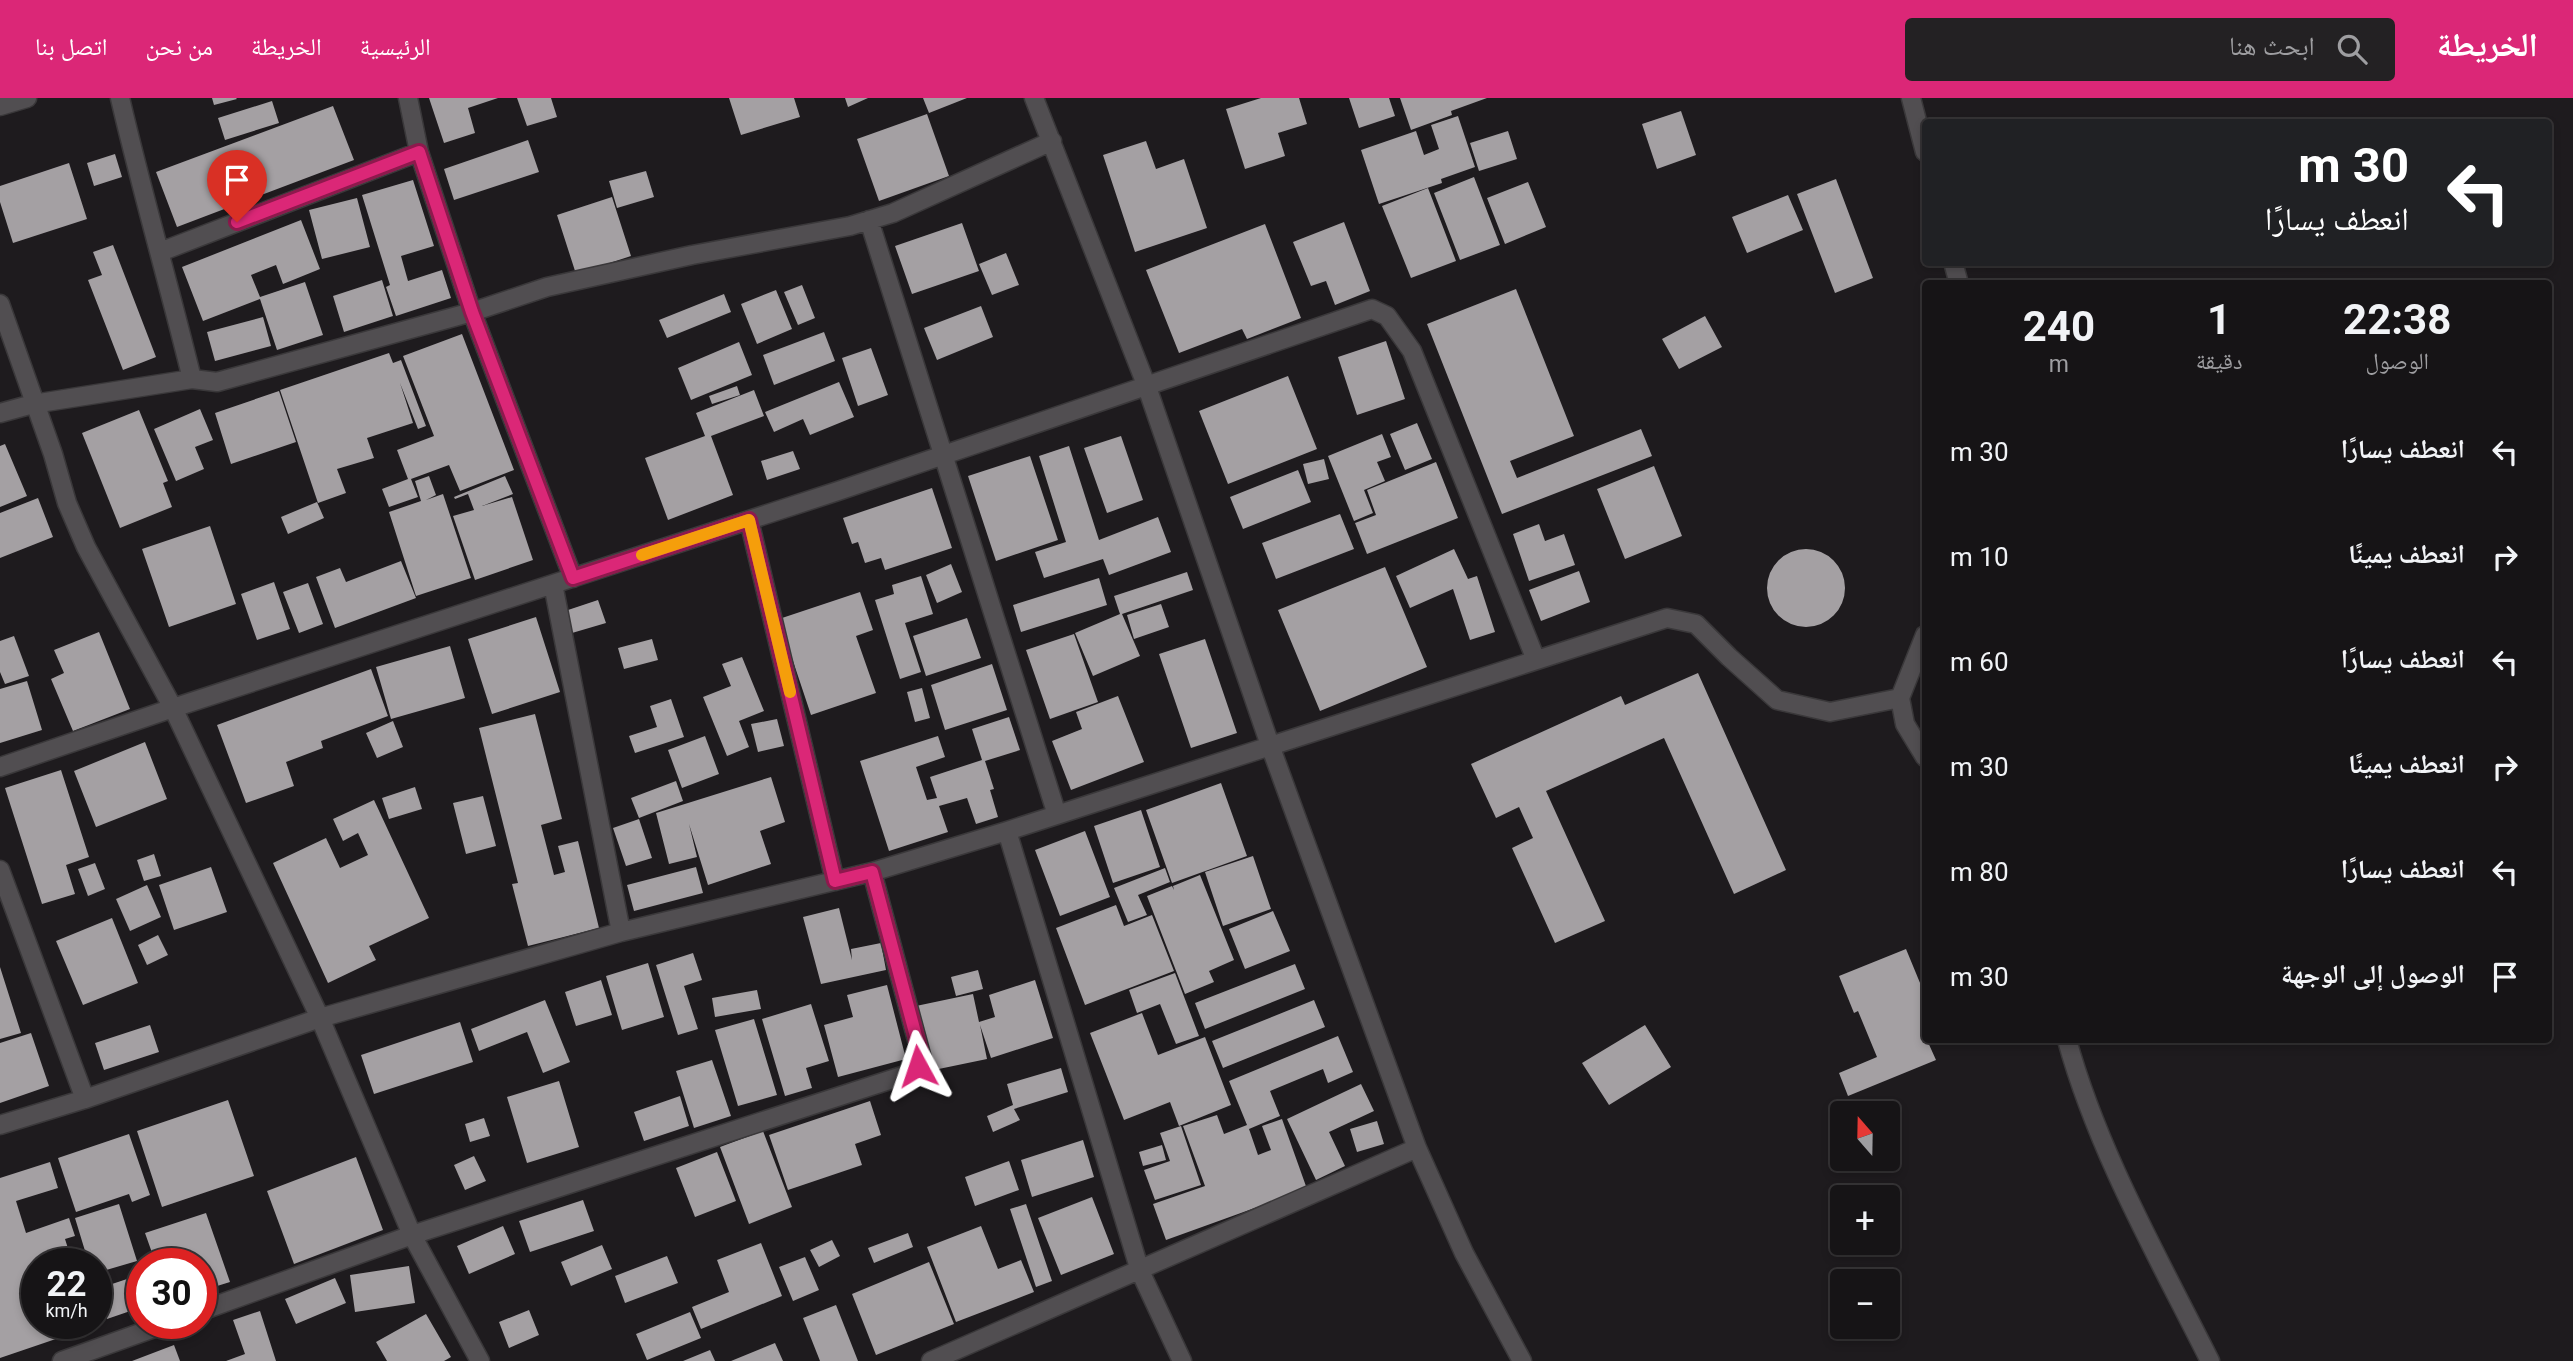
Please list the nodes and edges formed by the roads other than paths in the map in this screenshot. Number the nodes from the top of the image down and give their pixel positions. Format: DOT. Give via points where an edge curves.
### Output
graph roads {
  1 [pos="27,98"];
  2 [pos="120,98"];
  3 [pos="408,98"];
  4 [pos="1034,98"];
  5 [pos="1911,98"];
  6 [pos="0,106"];
  7 [pos="1922,140"];
  8 [pos="1052,141"];
  9 [pos="419,152"];
  10 [pos="869,220"];
  11 [pos="160,252"];
  12 [pos="0,303"];
  13 [pos="472,312"];
  14 [pos="192,379"];
  15 [pos="1147,387"];
  16 [pos="33,404"];
  17 [pos="0,413"];
  18 [pos="943,456"];
  19 [pos="749,520"];
  20 [pos="573,578"];
  21 [pos="553,584"];
  22 [pos="1922,643"];
  23 [pos="1536,660"];
  24 [pos="1900,698"];
  25 [pos="173,708"];
  26 [pos="1271,748"];
  27 [pos="1922,752"];
  28 [pos="0,767"];
  29 [pos="1057,815"];
  30 [pos="1007,831"];
  31 [pos="0,870"];
  32 [pos="872,872"];
  33 [pos="835,881"];
  34 [pos="621,932"];
  35 [pos="320,1018"];
  36 [pos="2068,1043"];
  37 [pos="85,1099"];
  38 [pos="0,1125"];
  39 [pos="1418,1148"];
  40 [pos="412,1235"];
  41 [pos="1140,1271"];
  42 [pos="217,1305"];
  43 [pos="126,1338"];
  44 [pos="62,1361"];
  45 [pos="480,1361"];
  46 [pos="931,1361"];
  47 [pos="1182,1361"];
  48 [pos="1522,1361"];
  49 [pos="2210,1361"];
  1 -- 6 [label="street"];
  2 -- 11 [label="street"];
  3 -- 9 [label="street"];
  4 -- 8 [label="street"];
  5 -- 7 [label="street"];
  8 -- 10 [label="street"];
  8 -- 15 [label="street"];
  9 -- 11 [label="street"];
  9 -- 13 [label="street"];
  10 -- 13 [label="street" via="547,288"];
  10 -- 18 [label="street"];
  11 -- 14 [label="street"];
  12 -- 16 [label="street"];
  13 -- 14 [label="street" via="217,382"];
  13 -- 20 [label="street"];
  14 -- 16 [label="street"];
  15 -- 18 [label="street"];
  15 -- 23 [label="street" via="1356,313 1373,309 1387,316 1412,351"];
  15 -- 26 [label="street"];
  16 -- 17 [label="street"];
  16 -- 25 [label="street" via="86,547"];
  18 -- 19 [label="street"];
  18 -- 29 [label="street"];
  19 -- 20 [label="street"];
  19 -- 33 [label="street"];
  20 -- 21 [label="street"];
  21 -- 25 [label="street"];
  21 -- 34 [label="street"];
  22 -- 24 [label="street"];
  23 -- 24 [label="street" via="1667,618 1696,624 1777,700 1830,712"];
  23 -- 26 [label="street"];
  24 -- 27 [label="street" via="1905,724"];
  25 -- 28 [label="street"];
  25 -- 35 [label="street"];
  26 -- 29 [label="street"];
  26 -- 39 [label="street"];
  29 -- 30 [label="street"];
  30 -- 32 [label="street"];
  30 -- 41 [label="street"];
  31 -- 37 [label="street"];
  32 -- 33 [label="street"];
  32 -- 40 [label="street" via="921,1055 918,1066 905,1075"];
  33 -- 34 [label="street"];
  34 -- 35 [label="street"];
  35 -- 37 [label="street"];
  35 -- 40 [label="street"];
  36 -- 49 [label="street" via="2078,1079 2132,1205"];
  37 -- 38 [label="street"];
  39 -- 41 [label="street"];
  39 -- 48 [label="street" via="1464,1253"];
  40 -- 42 [label="street"];
  40 -- 45 [label="street"];
  41 -- 46 [label="street"];
  41 -- 47 [label="street"];
  43 -- 44 [label="street"];
}
